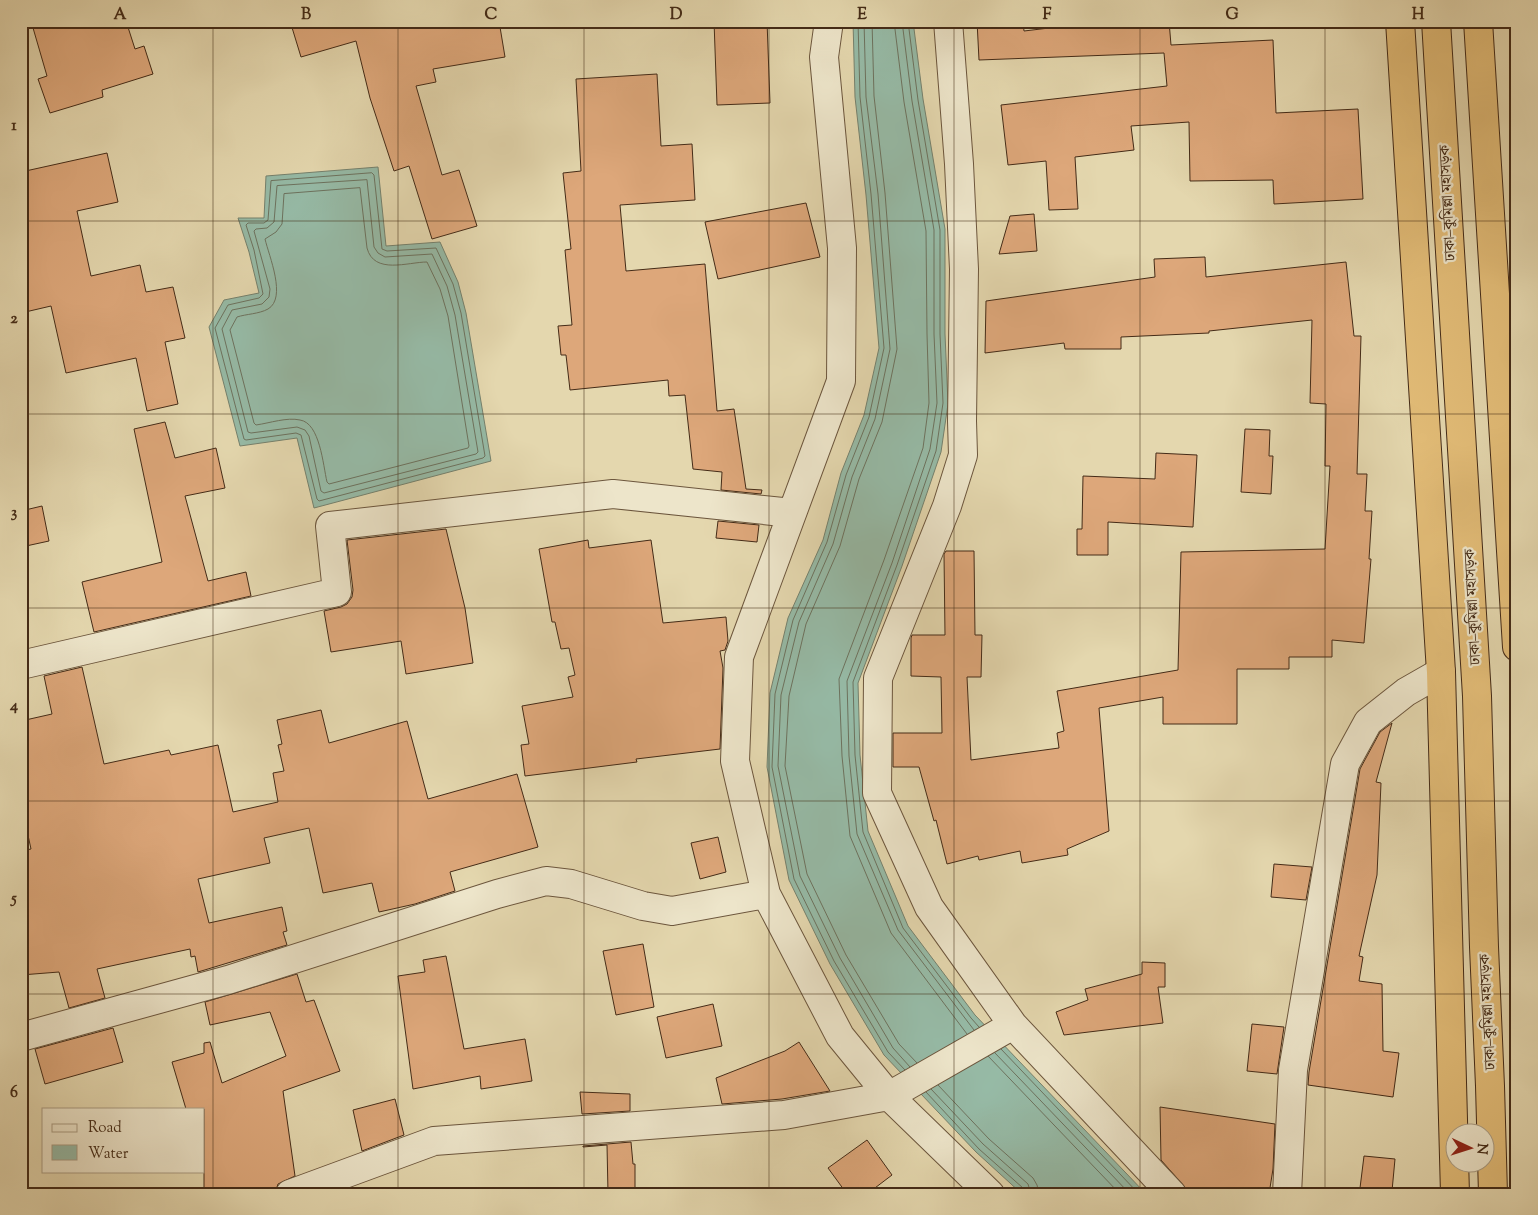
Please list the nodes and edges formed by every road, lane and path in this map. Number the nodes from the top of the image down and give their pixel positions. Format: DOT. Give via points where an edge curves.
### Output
graph roads {
  1 [pos="829,21"];
  2 [pos="948,21"];
  3 [pos="1400,21"];
  4 [pos="1436,21"];
  5 [pos="1478,21"];
  6 [pos="792,513"];
  7 [pos="1517,647"];
  8 [pos="21,665"];
  9 [pos="1441,672"];
  10 [pos="766,894"];
  11 [pos="1013,1026"];
  12 [pos="21,1037"];
  13 [pos="889,1096"];
  14 [pos="290,1194"];
  15 [pos="990,1194"];
  16 [pos="1172,1194"];
  17 [pos="1287,1194"];
  18 [pos="1455,1194"];
  19 [pos="1493,1194"];
  1 -- 6 [label="street" via="824,57 842,248 841,381"];
  2 -- 11 [label="street" via="964,269 963,455 947,506 878,678 877,793 929,907"];
  3 -- 9 [label="highway"];
  4 -- 19 [label="highway, ঢাকা–কুমিল্লা মহাসড়ক" via="1477,696"];
  5 -- 7 [label="highway"];
  6 -- 8 [label="street" via="613,494 330,526 337,592"];
  6 -- 10 [label="street" via="739,657 735,761"];
  9 -- 17 [label="street" via="1406,692 1368,722 1345,764 1293,1070"];
  9 -- 18 [label="highway"];
  10 -- 12 [label="street" via="672,910 643,906 571,884 546,881 228,980"];
  10 -- 13 [label="street" via="840,1036"];
  11 -- 13 [label="street"];
  11 -- 16 [label="street"];
  13 -- 14 [label="street" via="784,1115 434,1141"];
  13 -- 15 [label="street"];
}
